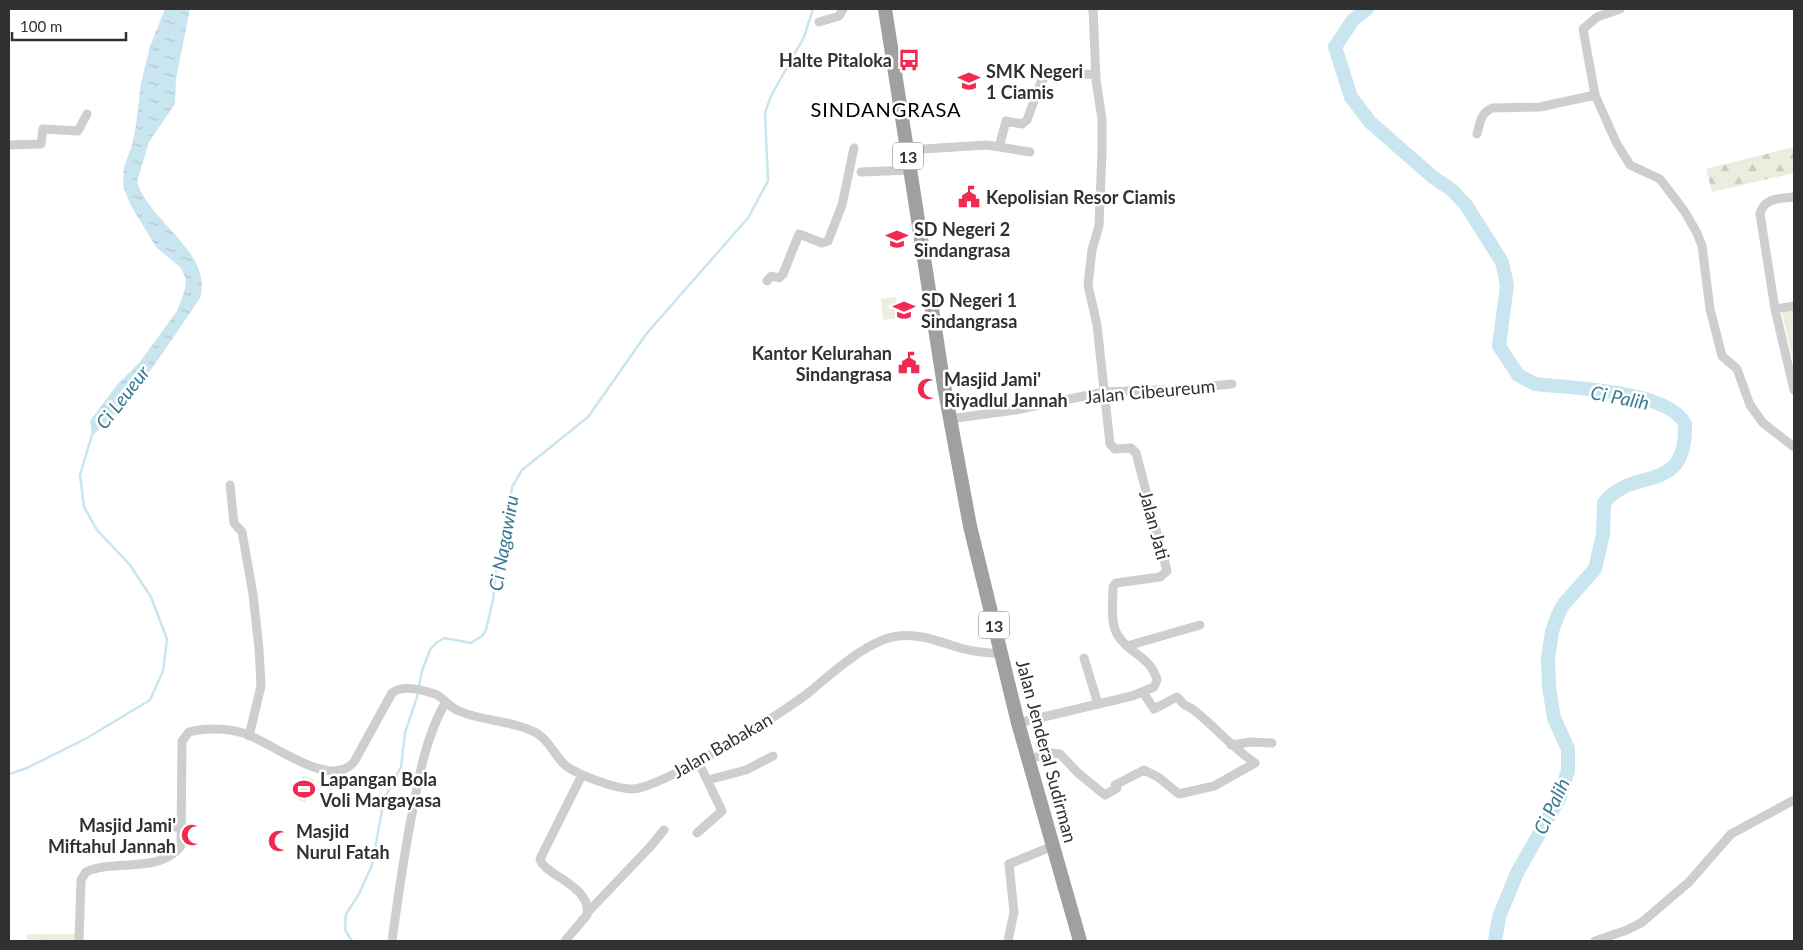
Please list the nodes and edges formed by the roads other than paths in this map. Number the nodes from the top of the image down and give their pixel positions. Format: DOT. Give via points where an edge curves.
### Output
graph roads {
  1 [pos="843,9"];
  2 [pos="885,9"];
  3 [pos="1093,9"];
  4 [pos="1620,9"];
  5 [pos="819,22"];
  6 [pos="1096,74"];
  7 [pos="1595,95"];
  8 [pos="87,114"];
  9 [pos="1478,134"];
  10 [pos="9,145"];
  11 [pos="999,146"];
  12 [pos="854,148"];
  13 [pos="907,150"];
  14 [pos="1030,152"];
  15 [pos="910,170"];
  16 [pos="861,172"];
  17 [pos="1794,197"];
  18 [pos="767,281"];
  19 [pos="1794,306"];
  20 [pos="1775,308"];
  21 [pos="1232,384"];
  22 [pos="1794,390"];
  23 [pos="1104,392"];
  24 [pos="949,419"];
  25 [pos="1794,447"];
  26 [pos="230,485"];
  27 [pos="1200,624"];
  28 [pos="1127,646"];
  29 [pos="1001,654"];
  30 [pos="1084,658"];
  31 [pos="1142,692"];
  32 [pos="445,704"];
  33 [pos="1098,704"];
  34 [pos="1018,723"];
  35 [pos="249,736"];
  36 [pos="1272,743"];
  37 [pos="1231,745"];
  38 [pos="773,756"];
  39 [pos="1028,759"];
  40 [pos="698,760"];
  41 [pos="582,775"];
  42 [pos="708,780"];
  43 [pos="1794,800"];
  44 [pos="183,826"];
  45 [pos="158,829"];
  46 [pos="664,830"];
  47 [pos="697,833"];
  48 [pos="1053,846"];
  49 [pos="588,912"];
  50 [pos="78,941"];
  51 [pos="392,941"];
  52 [pos="565,941"];
  53 [pos="1008,941"];
  54 [pos="1080,941"];
  55 [pos="1595,941"];
  1 -- 5 [label="street" via="839,16"];
  2 -- 13 [label="highway, Jalan Jenderal Sudirman / 13"];
  3 -- 6 [label="street"];
  4 -- 7 [label="street" via="1597,17 1583,29"];
  6 -- 11 [label="street" via="1046,75 1040,82 1027,120 1022,124 1006,121"];
  6 -- 23 [label="street" via="1102,151 1099,226 1088,285 1097,325"];
  7 -- 9 [label="street" via="1540,107 1492,108 1480,119"];
  7 -- 25 [label="street" via="1612,136 1630,165 1660,179 1685,212 1702,246 1710,309 1722,356 1737,368 1750,405 1764,423"];
  8 -- 10 [label="street" via="78,130 42,129 41,144"];
  11 -- 13 [label="street"];
  11 -- 14 [label="street"];
  12 -- 18 [label="street" via="842,205 828,241 822,243 800,230 783,274 779,278 771,276"];
  13 -- 15 [label="highway, Jalan Jenderal Sudirman / 13"];
  15 -- 16 [label="street"];
  15 -- 24 [label="highway, Jalan Jenderal Sudirman / 13"];
  17 -- 20 [label="street" via="1768,201 1760,214"];
  19 -- 20 [label="street"];
  20 -- 22 [label="street"];
  21 -- 23 [label="street, Jalan Cibeureum"];
  23 -- 24 [label="street, Jalan Cibeureum"];
  23 -- 28 [label="street, Jalan Jati" via="1110,444 1115,449 1131,448 1136,452 1167,571 1160,578 1114,585 1113,622 1118,636"];
  24 -- 29 [label="highway, Jalan Jenderal Sudirman / 13" via="970,526"];
  26 -- 35 [label="street" via="234,522 242,532 253,594 259,649 261,686"];
  27 -- 28 [label="street"];
  28 -- 31 [label="street, Jalan Jati" via="1146,660 1156,674 1156,684"];
  29 -- 34 [label="highway, Jalan Jenderal Sudirman / 13"];
  29 -- 40 [label="street, Jalan Babakan" via="963,649 940,640 899,635 890,637 823,678 795,703"];
  30 -- 33 [label="street"];
  31 -- 33 [label="street"];
  31 -- 37 [label="street" via="1154,709 1179,698"];
  32 -- 35 [label="street, Jalan Babakan" via="439,695 423,691 399,689 392,693 354,762 343,771 329,771 308,764"];
  32 -- 41 [label="street, Jalan Babakan" via="479,719 537,734 564,764"];
  32 -- 51 [label="street" via="422,759 406,840"];
  33 -- 34 [label="street"];
  34 -- 39 [label="highway, Jalan Jenderal Sudirman / 13"];
  35 -- 44 [label="street" via="224,730 192,731 184,735 181,767"];
  36 -- 37 [label="street"];
  37 -- 39 [label="street" via="1255,763 1214,786 1179,794 1144,770 1120,781 1115,785 1117,788 1105,795 1060,754"];
  38 -- 42 [label="street" via="746,770"];
  39 -- 48 [label="highway, Jalan Jenderal Sudirman / 13"];
  40 -- 41 [label="street, Jalan Babakan" via="658,782 637,789"];
  40 -- 42 [label="street"];
  41 -- 49 [label="street" via="540,862 576,889"];
  42 -- 47 [label="street" via="722,811"];
  43 -- 55 [label="street" via="1732,834 1688,882 1641,923"];
  44 -- 45 [label="street"];
  44 -- 50 [label="street" via="180,848 157,861 110,866 83,875"];
  46 -- 49 [label="street"];
  48 -- 53 [label="street" via="1009,864 1014,912"];
  48 -- 54 [label="highway, Jalan Jenderal Sudirman / 13"];
  49 -- 52 [label="street"];
}
